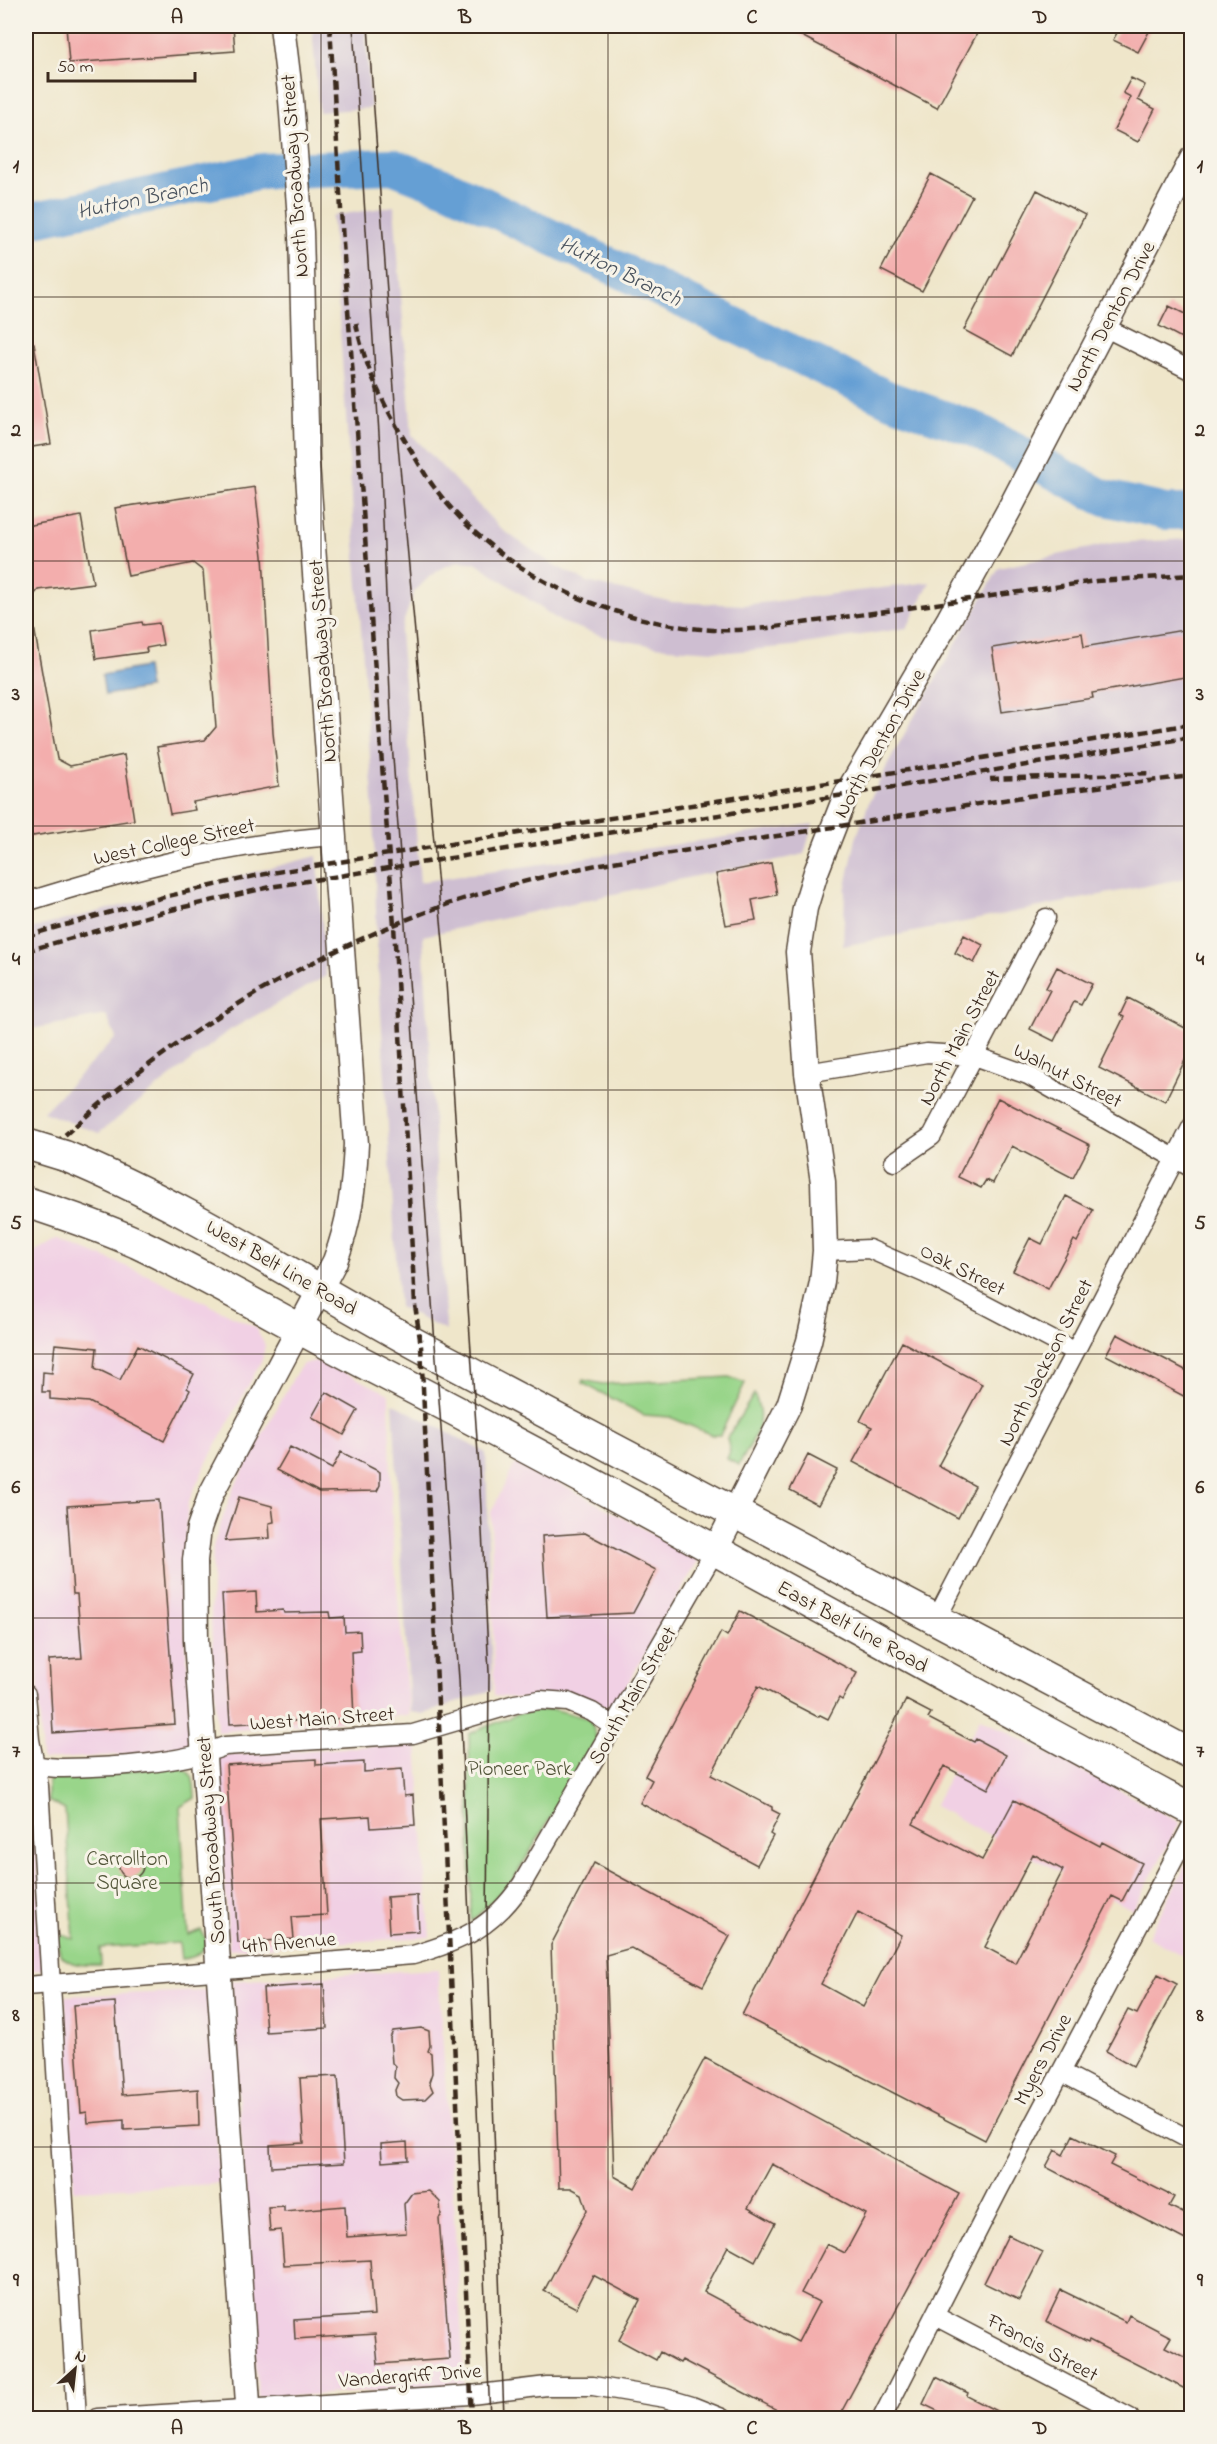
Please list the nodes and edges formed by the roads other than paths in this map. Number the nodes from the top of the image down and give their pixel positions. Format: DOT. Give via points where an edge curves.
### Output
graph roads {
  1 [pos="282,26"];
  2 [pos="1191,159"];
  3 [pos="1104,327"];
  4 [pos="1191,371"];
  5 [pos="334,836"];
  6 [pos="26,902"];
  7 [pos="1046,918"];
  8 [pos="975,1056"];
  9 [pos="807,1073"];
  10 [pos="1191,1126"];
  11 [pos="26,1144"];
  12 [pos="1175,1159"];
  13 [pos="894,1162"];
  14 [pos="1191,1168"];
  15 [pos="26,1202"];
  16 [pos="825,1251"];
  17 [pos="319,1290"];
  18 [pos="297,1329"];
  19 [pos="1075,1352"];
  20 [pos="532,1405"];
  21 [pos="735,1514"];
  22 [pos="716,1549"];
  23 [pos="937,1618"];
  24 [pos="26,1694"];
  25 [pos="614,1726"];
  26 [pos="204,1754"];
  27 [pos="1191,1755"];
  28 [pos="30,1765"];
  29 [pos="1191,1810"];
  30 [pos="1191,1825"];
  31 [pos="480,1929"];
  32 [pos="218,1971"];
  33 [pos="52,1984"];
  34 [pos="26,1986"];
  35 [pos="1061,2072"];
  36 [pos="1191,2141"];
  37 [pos="935,2316"];
  38 [pos="248,2413"];
  39 [pos="77,2418"];
  40 [pos="97,2418"];
  41 [pos="722,2418"];
  42 [pos="882,2418"];
  43 [pos="1130,2418"];
  1 -- 5 [label="street, North Broadway Street" via="301,232 307,462"];
  2 -- 3 [label="street, North Denton Drive"];
  3 -- 4 [label="street"];
  3 -- 9 [label="street, North Denton Drive" via="1009,510 832,826 805,908 798,952"];
  5 -- 6 [label="street, West College Street" via="295,839 171,863 96,880"];
  5 -- 17 [label="street, North Broadway Street" via="356,1144 352,1203 345,1234"];
  7 -- 8 [label="street, North Main Street"];
  8 -- 9 [label="street, Walnut Street" via="927,1053"];
  8 -- 12 [label="street, Walnut Street" via="1028,1075"];
  8 -- 13 [label="street, North Main Street" via="932,1136"];
  9 -- 16 [label="street, North Denton Drive" via="823,1182"];
  10 -- 12 [label="street, North Jackson Street"];
  11 -- 17 [label="main road, West Belt Line Road, bridge" via="74,1160 153,1195"];
  12 -- 14 [label="street, Walnut Street"];
  12 -- 19 [label="street, North Jackson Street"];
  15 -- 18 [label="main road" via="134,1242"];
  16 -- 19 [label="street, Oak Street" via="869,1249 926,1274"];
  16 -- 21 [label="street, North Denton Drive" via="822,1282 792,1397"];
  17 -- 18 [label="street, South Broadway Street"];
  17 -- 20 [label="main road, West Belt Line Road"];
  18 -- 22 [label="main road, East Belt Line Road"];
  18 -- 26 [label="street, South Broadway Street" via="211,1494 199,1528 195,1560 196,1640"];
  19 -- 23 [label="street, North Jackson Street"];
  20 -- 21 [label="main road, East Belt Line Road"];
  21 -- 22 [label="street, South Main Street"];
  21 -- 23 [label="main road, East Belt Line Road"];
  22 -- 25 [label="street, South Main Street"];
  22 -- 29 [label="main road, East Belt Line Road" via="904,1656"];
  23 -- 27 [label="main road, East Belt Line Road"];
  24 -- 28 [label="street"];
  25 -- 26 [label="street, West Main Street" via="568,1702 540,1700 413,1734 225,1746"];
  25 -- 31 [label="street, South Main Street" via="522,1884"];
  26 -- 28 [label="street, West Main Street" via="178,1760 73,1767"];
  26 -- 32 [label="street, South Broadway Street"];
  28 -- 33 [label="street" via="39,1786"];
  30 -- 35 [label="street, Myers Drive"];
  31 -- 32 [label="street, 4th Avenue" via="450,1945 413,1955"];
  32 -- 33 [label="street, 4th Avenue"];
  32 -- 38 [label="street, South Broadway Street"];
  33 -- 34 [label="street, 4th Avenue"];
  33 -- 39 [label="street"];
  35 -- 36 [label="street"];
  35 -- 37 [label="street, Myers Drive"];
  37 -- 42 [label="street, Myers Drive"];
  37 -- 43 [label="street, Francis Street"];
  38 -- 40 [label="street, Vandergriff Drive"];
  38 -- 41 [label="street, Vandergriff Drive" via="548,2386 593,2386 655,2396"];
}
